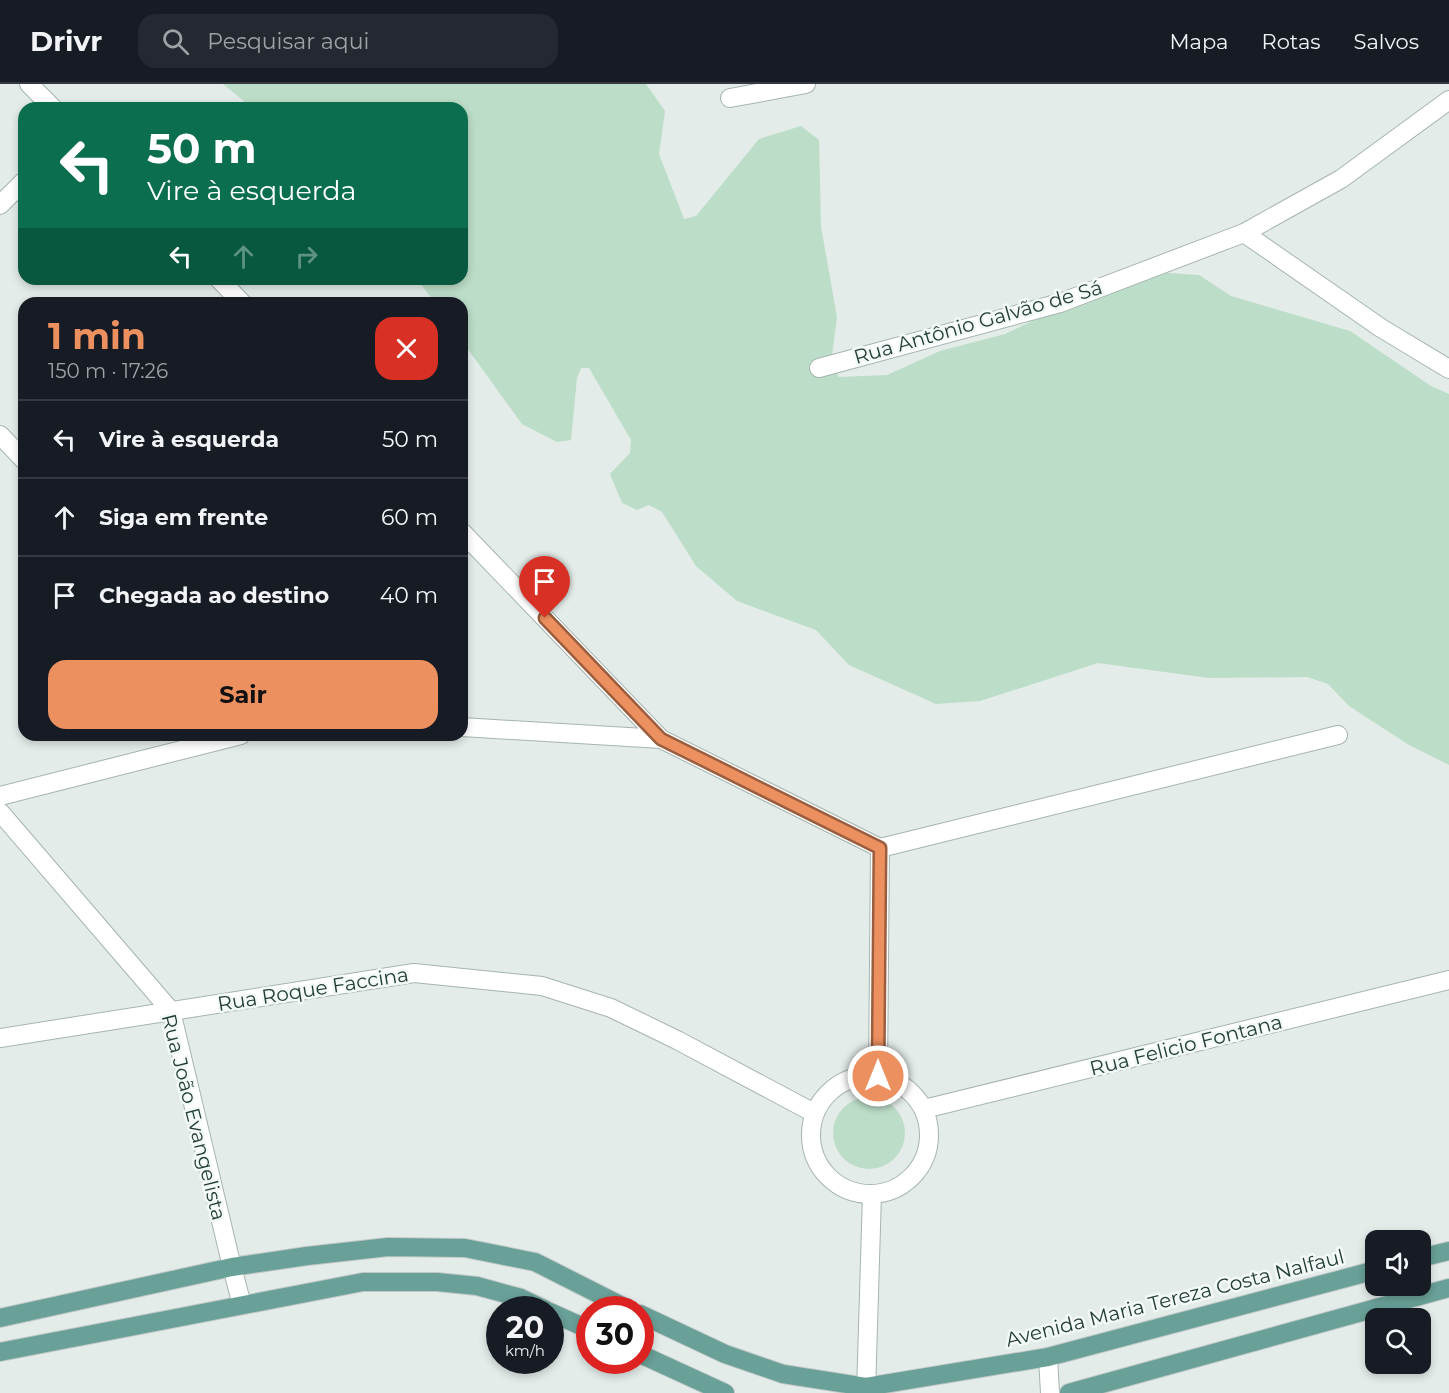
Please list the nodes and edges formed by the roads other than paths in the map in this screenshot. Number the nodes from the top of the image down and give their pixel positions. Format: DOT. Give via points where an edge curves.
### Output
graph roads {
  1 [pos="29,84"];
  2 [pos="806,84"];
  3 [pos="730,98"];
  4 [pos="1449,100"];
  5 [pos="47,102"];
  6 [pos="18,187"];
  7 [pos="0,205"];
  8 [pos="1244,233"];
  9 [pos="225,285"];
  10 [pos="236,297"];
  11 [pos="819,368"];
  12 [pos="1449,369"];
  13 [pos="0,435"];
  14 [pos="18,454"];
  15 [pos="468,538"];
  16 [pos="468,727"];
  17 [pos="1338,735"];
  18 [pos="661,739"];
  19 [pos="217,741"];
  20 [pos="0,796"];
  21 [pos="0,812"];
  22 [pos="880,848"];
  23 [pos="1449,980"];
  24 [pos="171,1011"];
  25 [pos="0,1038"];
  26 [pos="878,1076"];
  27 [pos="924,1109"];
  28 [pos="814,1113"];
  29 [pos="872,1194"];
  30 [pos="1449,1251"];
  31 [pos="1431,1255"];
  32 [pos="232,1267"];
  33 [pos="1365,1273"];
  34 [pos="1449,1288"];
  35 [pos="514,1296"];
  36 [pos="602,1296"];
  37 [pos="242,1305"];
  38 [pos="0,1318"];
  39 [pos="654,1321"];
  40 [pos="0,1352"];
  41 [pos="1048,1357"];
  42 [pos="654,1360"];
  43 [pos="866,1390"];
  44 [pos="725,1393"];
  45 [pos="1050,1393"];
  46 [pos="1069,1393"];
  1 -- 5 [label="street"];
  2 -- 3 [label="street"];
  4 -- 8 [label="street, Rua Antônio Galvão de Sá" via="1341,179"];
  6 -- 7 [label="street"];
  8 -- 11 [label="street, Rua Antônio Galvão de Sá" via="1060,303"];
  8 -- 12 [label="street" via="1381,328"];
  9 -- 10 [label="street"];
  13 -- 14 [label="street"];
  15 -- 18 [label="street"];
  16 -- 18 [label="street"];
  17 -- 22 [label="street"];
  18 -- 22 [label="street"];
  19 -- 20 [label="street"];
  21 -- 24 [label="street, Rua João Evangelista"];
  22 -- 26 [label="street"];
  23 -- 27 [label="street, Rua Felicio Fontana"];
  24 -- 25 [label="street, Rua Roque Faccina"];
  24 -- 28 [label="street, Rua Roque Faccina" via="414,973 542,986 611,1008"];
  24 -- 32 [label="street, Rua João Evangelista"];
  26 -- 27 [label="street" via="897,1081 913,1093"];
  26 -- 28 [label="street" via="858,1076 840,1083 825,1095"];
  27 -- 29 [label="street" via="929,1128 928,1148 921,1166 908,1181"];
  28 -- 29 [label="street" via="810,1131 812,1150 821,1168 834,1183"];
  29 -- 43 [label="street"];
  30 -- 31 [label="main road"];
  32 -- 36 [label="main road" via="388,1247 465,1248 535,1262"];
  32 -- 37 [label="street, Rua João Evangelista"];
  32 -- 38 [label="main road"];
  33 -- 41 [label="main road, Avenida Maria Tereza Costa Nalfaul"];
  34 -- 46 [label="main road"];
  35 -- 37 [label="main road" via="477,1286 437,1282 363,1282"];
  37 -- 40 [label="main road"];
  39 -- 43 [label="main road, Avenida Maria Tereza Costa Nalfaul" via="725,1354 783,1374"];
  41 -- 43 [label="main road, Avenida Maria Tereza Costa Nalfaul"];
  41 -- 45 [label="street"];
  42 -- 44 [label="main road"];
}
